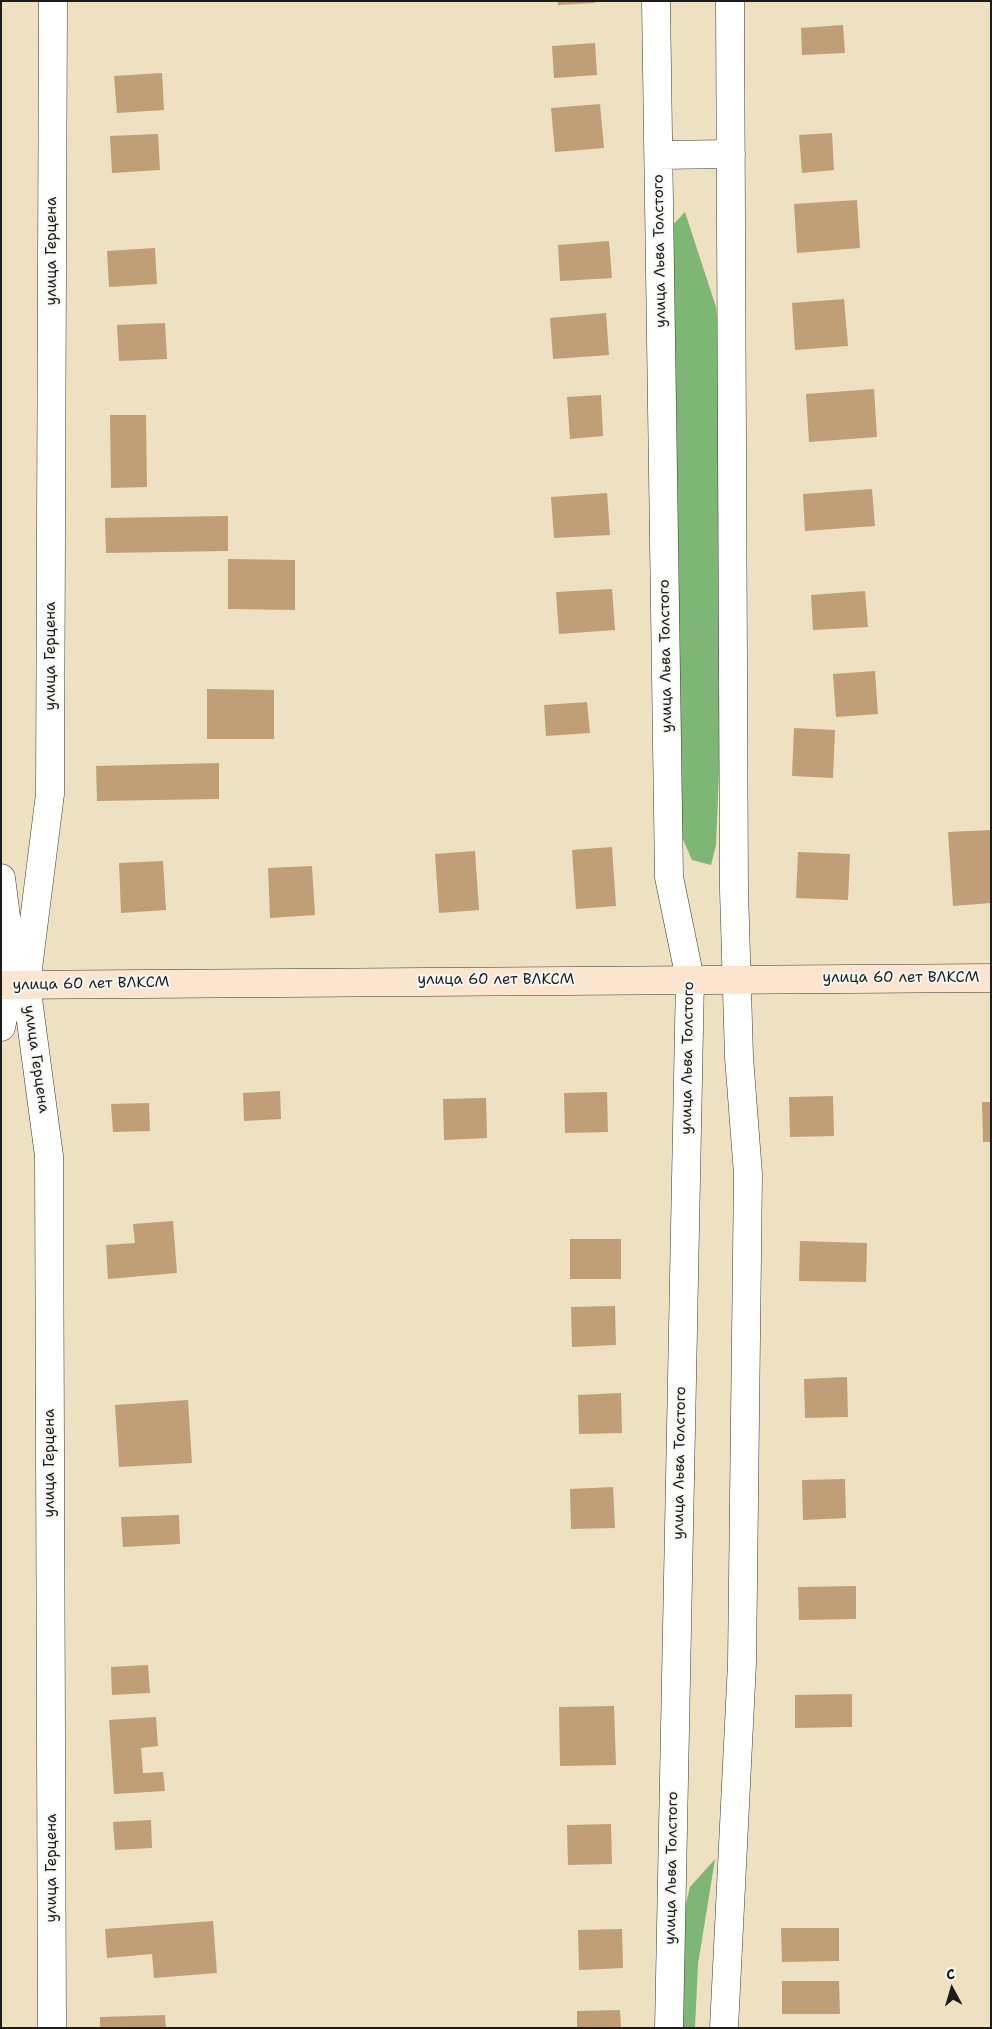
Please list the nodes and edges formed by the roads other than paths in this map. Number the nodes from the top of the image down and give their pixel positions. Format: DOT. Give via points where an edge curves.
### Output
graph roads {
  1 [pos="52,1"];
  2 [pos="656,1"];
  3 [pos="730,1"];
  4 [pos="731,154"];
  5 [pos="658,155"];
  6 [pos="1,878"];
  7 [pos="991,978"];
  8 [pos="690,979"];
  9 [pos="736,979"];
  10 [pos="12,984"];
  11 [pos="1,1028"];
  12 [pos="52,2028"];
  13 [pos="669,2028"];
  14 [pos="724,2028"];
  1 -- 10 [label="street, улица Герцена" via="50,794"];
  2 -- 5 [label="street, улица Льва Толстого"];
  3 -- 4 [label="street"];
  4 -- 5 [label="street"];
  4 -- 9 [label="street"];
  5 -- 8 [label="street, улица Льва Толстого" via="669,877"];
  6 -- 10 [label="street, улица Герцена"];
  7 -- 9 [label="street, улица 60 лет ВЛКСМ"];
  8 -- 9 [label="street, улица 60 лет ВЛКСМ"];
  8 -- 10 [label="street, улица 60 лет ВЛКСМ"];
  8 -- 13 [label="street, улица Льва Толстого"];
  9 -- 14 [label="street" via="748,1174 742,1663"];
  10 -- 11 [label="street, улица Герцена"];
  10 -- 12 [label="street, улица Герцена" via="49,1156"];
}
